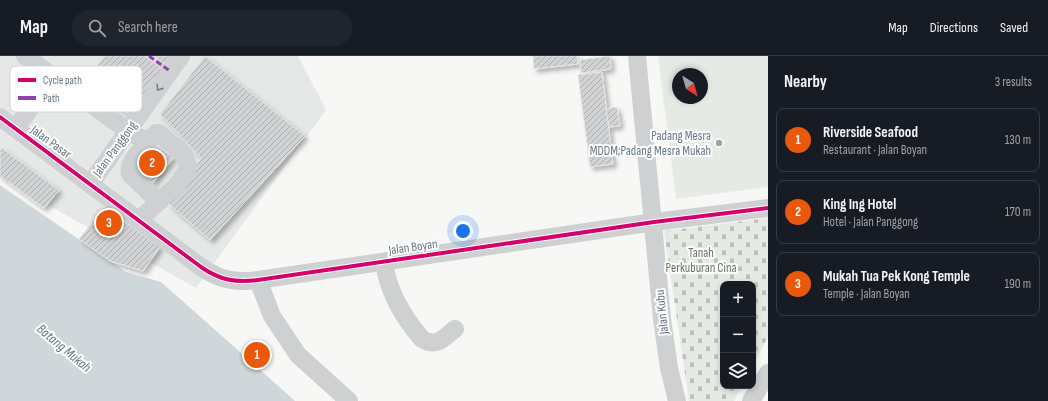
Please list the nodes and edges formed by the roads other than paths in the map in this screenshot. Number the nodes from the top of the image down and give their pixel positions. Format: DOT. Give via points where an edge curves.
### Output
graph roads {
  1 [pos="24,56"];
  2 [pos="182,56"];
  3 [pos="637,56"];
  4 [pos="47,66"];
  5 [pos="24,112"];
  6 [pos="104,112"];
  7 [pos="142,112"];
  8 [pos="142,112"];
  9 [pos="0,117"];
  10 [pos="16,128"];
  11 [pos="128,131"];
  12 [pos="148,142"];
  13 [pos="91,183"];
  14 [pos="158,201"];
  15 [pos="768,208"];
  16 [pos="138,220"];
  17 [pos="654,222"];
  18 [pos="384,262"];
  19 [pos="258,280"];
  20 [pos="455,329"];
  21 [pos="768,373"];
  22 [pos="349,401"];
  23 [pos="677,401"];
  24 [pos="751,401"];
  1 -- 4 [label="street"];
  2 -- 7 [label="street, Jalan Panggong, one-way"];
  3 -- 17 [label="street, Jalan Kubu"];
  5 -- 10 [label="street"];
  6 -- 11 [label="street"];
  8 -- 11 [label="street, Jalan Panggong, one-way"];
  9 -- 10 [label="street, Jalan Pasar"];
  10 -- 13 [label="street, Jalan Pasar"];
  11 -- 12 [label="street"];
  11 -- 13 [label="street, Jalan Panggong"];
  12 -- 14 [label="street" via="132,161 130,174"];
  12 -- 14 [label="street" via="159,132 188,162 182,178"];
  13 -- 16 [label="street, Jalan Boyan"];
  14 -- 16 [label="street"];
  15 -- 17 [label="street, Jalan Boyan"];
  16 -- 19 [label="street, Jalan Boyan" via="213,276 227,281"];
  17 -- 18 [label="street, Jalan Boyan"];
  17 -- 23 [label="street, Jalan Kubu" via="662,319"];
  18 -- 19 [label="street, Jalan Boyan"];
  18 -- 20 [label="street" via="389,289 422,339 435,344"];
  19 -- 22 [label="street" via="272,316 298,356"];
  21 -- 24 [label="street"];
}
